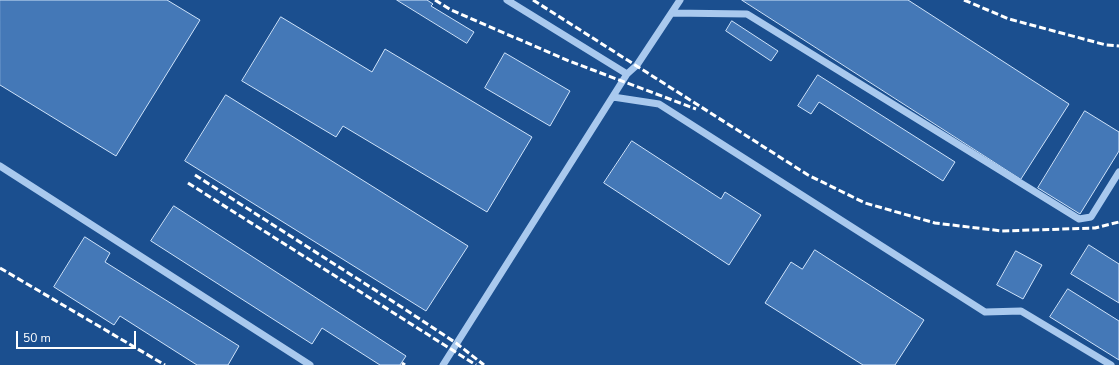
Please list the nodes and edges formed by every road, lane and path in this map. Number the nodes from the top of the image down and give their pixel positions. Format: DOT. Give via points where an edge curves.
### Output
graph roads {
  1 [pos="507,0"];
  2 [pos="680,0"];
  3 [pos="672,13"];
  4 [pos="626,74"];
  5 [pos="613,97"];
  6 [pos="0,166"];
  7 [pos="1119,172"];
  8 [pos="310,365"];
  9 [pos="443,365"];
  10 [pos="1112,365"];
  1 -- 4 [label="lane"];
  2 -- 3 [label="lane"];
  3 -- 4 [label="lane" via="638,65"];
  3 -- 7 [label="lane" via="747,14 1079,219 1091,217"];
  4 -- 5 [label="lane"];
  5 -- 9 [label="lane"];
  5 -- 10 [label="lane" via="659,104 985,312 1021,311"];
  6 -- 8 [label="lane"];
}
